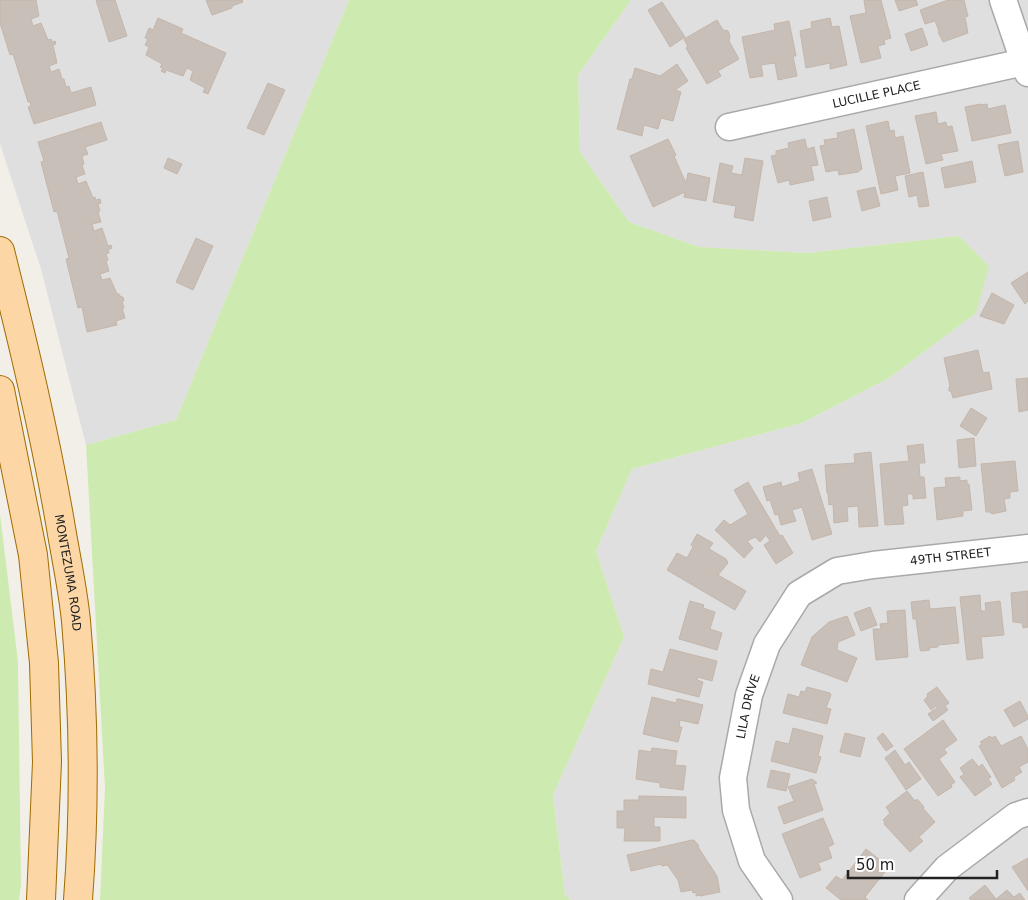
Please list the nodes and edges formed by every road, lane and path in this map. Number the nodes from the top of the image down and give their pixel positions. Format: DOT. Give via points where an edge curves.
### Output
graph roads {
  1 [pos="1003,0"];
  2 [pos="1026,67"];
  3 [pos="729,127"];
  4 [pos="0,251"];
  5 [pos="0,390"];
  6 [pos="1028,548"];
  7 [pos="873,565"];
  8 [pos="1028,812"];
  9 [pos="42,900"];
  10 [pos="78,900"];
  11 [pos="779,900"];
  12 [pos="918,900"];
  1 -- 2 [label="street"];
  2 -- 3 [label="street, LUCILLE PLACE"];
  4 -- 10 [label="main road, MONTEZUMA ROAD" via="38,408 76,620 83,743"];
  5 -- 9 [label="main road" via="33,555 44,662 47,762"];
  6 -- 7 [label="street, 49TH STREET"];
  7 -- 11 [label="street, LILA DRIVE" via="836,571 799,594 767,644 749,695 733,778 736,810 752,861"];
  8 -- 12 [label="street" via="1016,816 947,868"];
}
